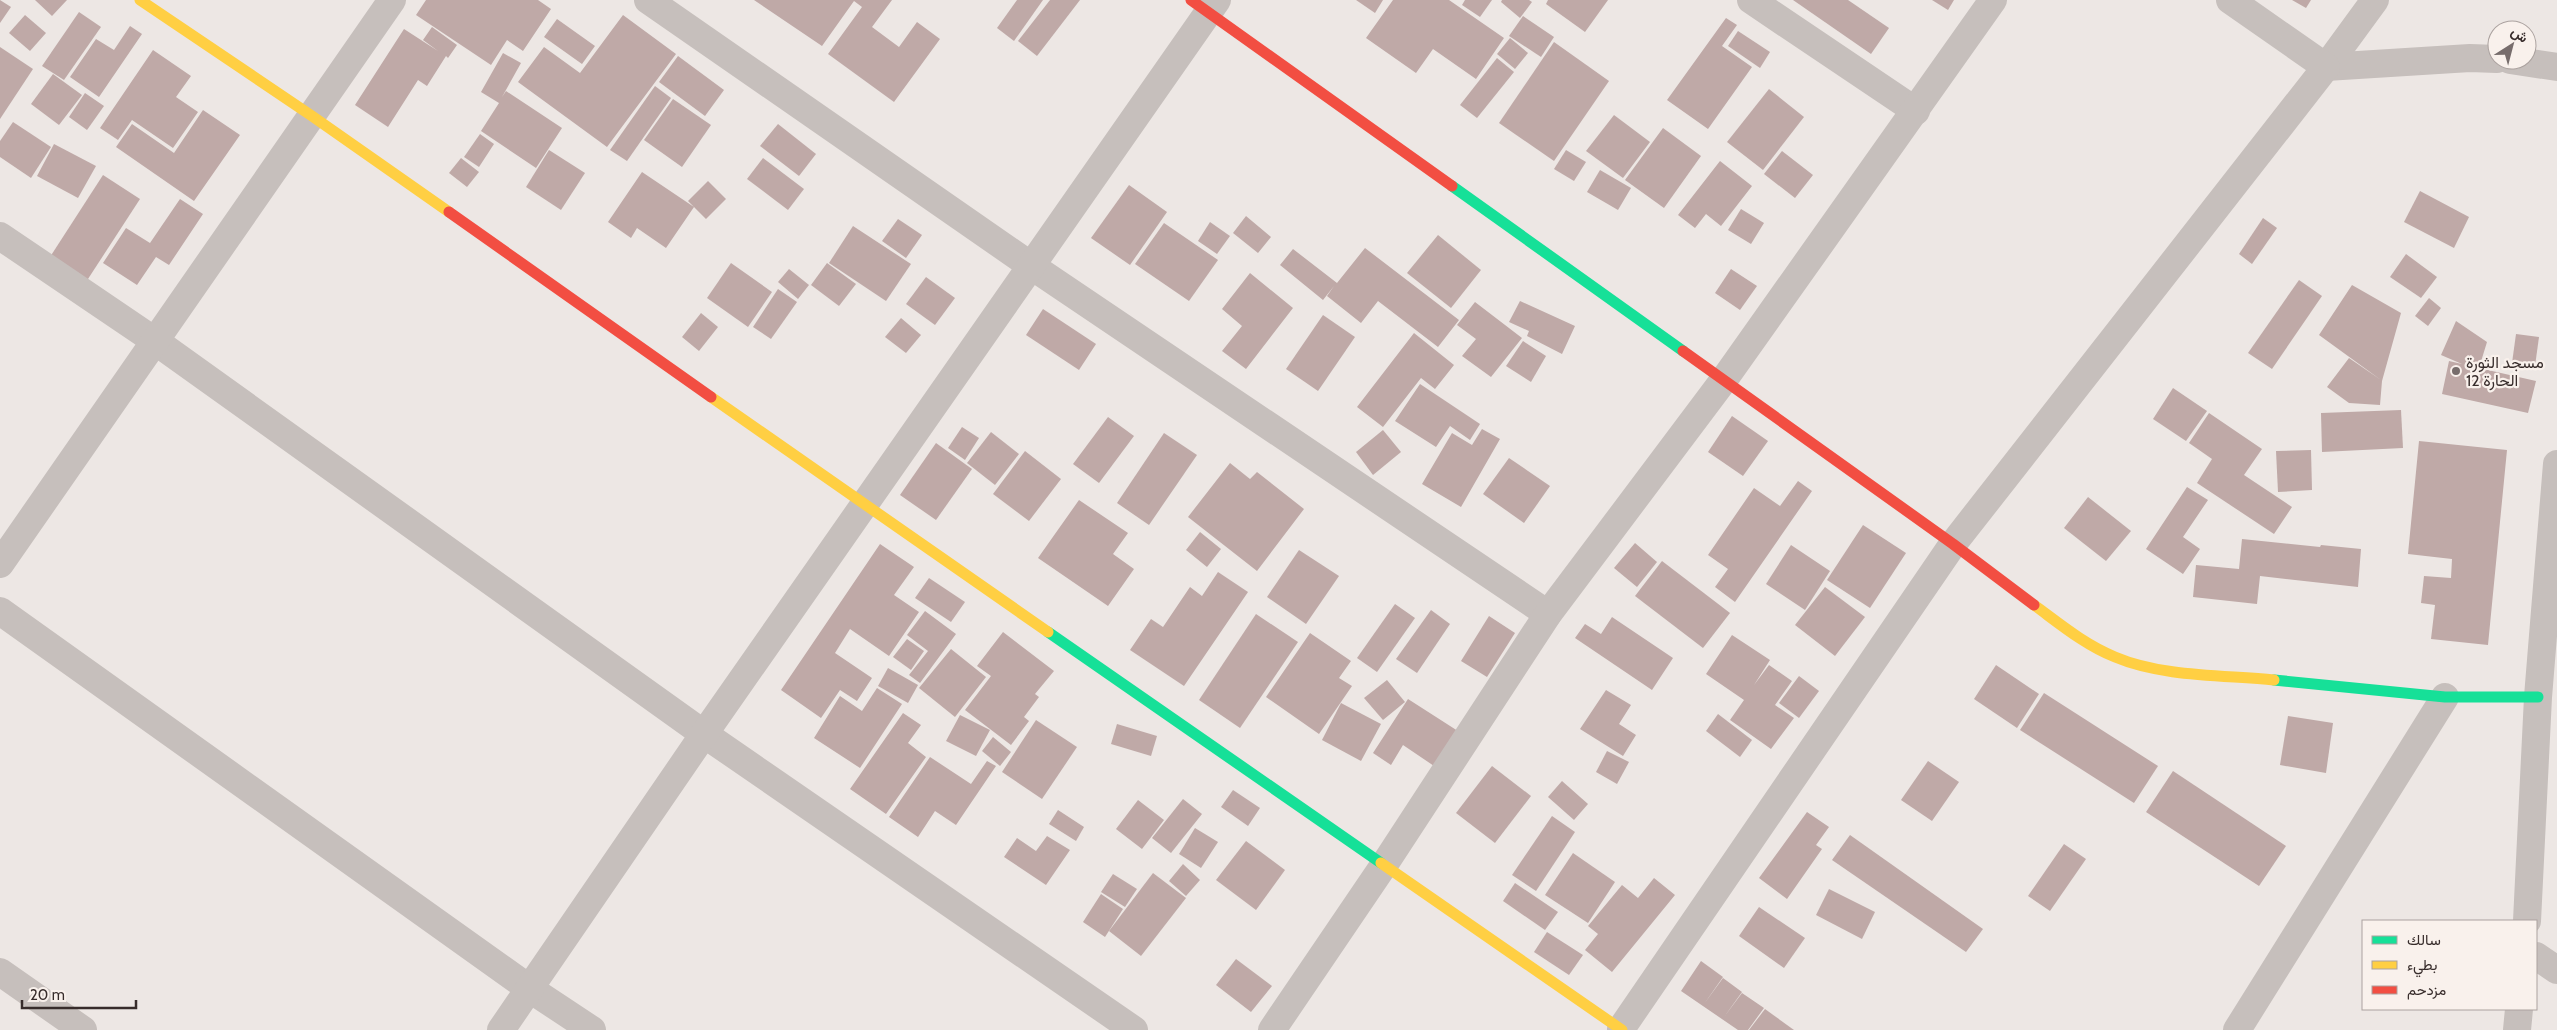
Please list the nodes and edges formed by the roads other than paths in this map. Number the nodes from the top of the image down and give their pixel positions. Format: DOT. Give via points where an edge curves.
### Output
graph roads {
  1 [pos="140,0"];
  2 [pos="392,0"];
  3 [pos="648,0"];
  4 [pos="1751,0"];
  5 [pos="1992,0"];
  6 [pos="2230,0"];
  7 [pos="2375,0"];
  8 [pos="1206,4"];
  9 [pos="2487,59"];
  10 [pos="2537,64"];
  11 [pos="2326,67"];
  12 [pos="2557,67"];
  13 [pos="1916,111"];
  14 [pos="312,116"];
  15 [pos="0,236"];
  16 [pos="1030,265"];
  17 [pos="155,342"];
  18 [pos="1723,381"];
  19 [pos="2557,464"];
  20 [pos="865,505"];
  21 [pos="1953,544"];
  22 [pos="0,564"];
  23 [pos="2552,606"];
  24 [pos="0,611"];
  25 [pos="1548,614"];
  26 [pos="2445,697"];
  27 [pos="2538,697"];
  28 [pos="704,734"];
  29 [pos="1384,865"];
  30 [pos="2527,920"];
  31 [pos="2537,957"];
  32 [pos="2557,970"];
  33 [pos="0,972"];
  34 [pos="530,989"];
  35 [pos="2519,1010"];
  36 [pos="83,1030"];
  37 [pos="501,1030"];
  38 [pos="592,1030"];
  39 [pos="1134,1030"];
  40 [pos="1272,1030"];
  41 [pos="1622,1030"];
  42 [pos="2237,1030"];
  43 [pos="2517,1030"];
  1 -- 14 [label="street"];
  2 -- 14 [label="street"];
  3 -- 16 [label="street"];
  4 -- 13 [label="street"];
  5 -- 13 [label="street"];
  6 -- 11 [label="street"];
  7 -- 11 [label="street"];
  8 -- 16 [label="street"];
  8 -- 18 [label="street"];
  9 -- 11 [label="street"];
  10 -- 12 [label="street"];
  11 -- 21 [label="street"];
  13 -- 18 [label="street"];
  14 -- 17 [label="street"];
  14 -- 20 [label="street"];
  15 -- 17 [label="street"];
  16 -- 20 [label="street"];
  16 -- 25 [label="street"];
  17 -- 22 [label="street"];
  17 -- 28 [label="street"];
  18 -- 21 [label="street"];
  18 -- 25 [label="street"];
  19 -- 23 [label="street"];
  20 -- 28 [label="street"];
  20 -- 29 [label="street"];
  21 -- 26 [label="street" via="2081,640 2114,657 2146,668"];
  21 -- 41 [label="street"];
  23 -- 27 [label="street"];
  24 -- 34 [label="street"];
  25 -- 29 [label="street"];
  26 -- 27 [label="street"];
  26 -- 42 [label="street"];
  27 -- 30 [label="street"];
  28 -- 34 [label="street"];
  28 -- 39 [label="street"];
  29 -- 40 [label="street"];
  29 -- 41 [label="street"];
  31 -- 32 [label="street"];
  33 -- 36 [label="street"];
  34 -- 37 [label="street"];
  34 -- 38 [label="street"];
  35 -- 43 [label="street"];
}
